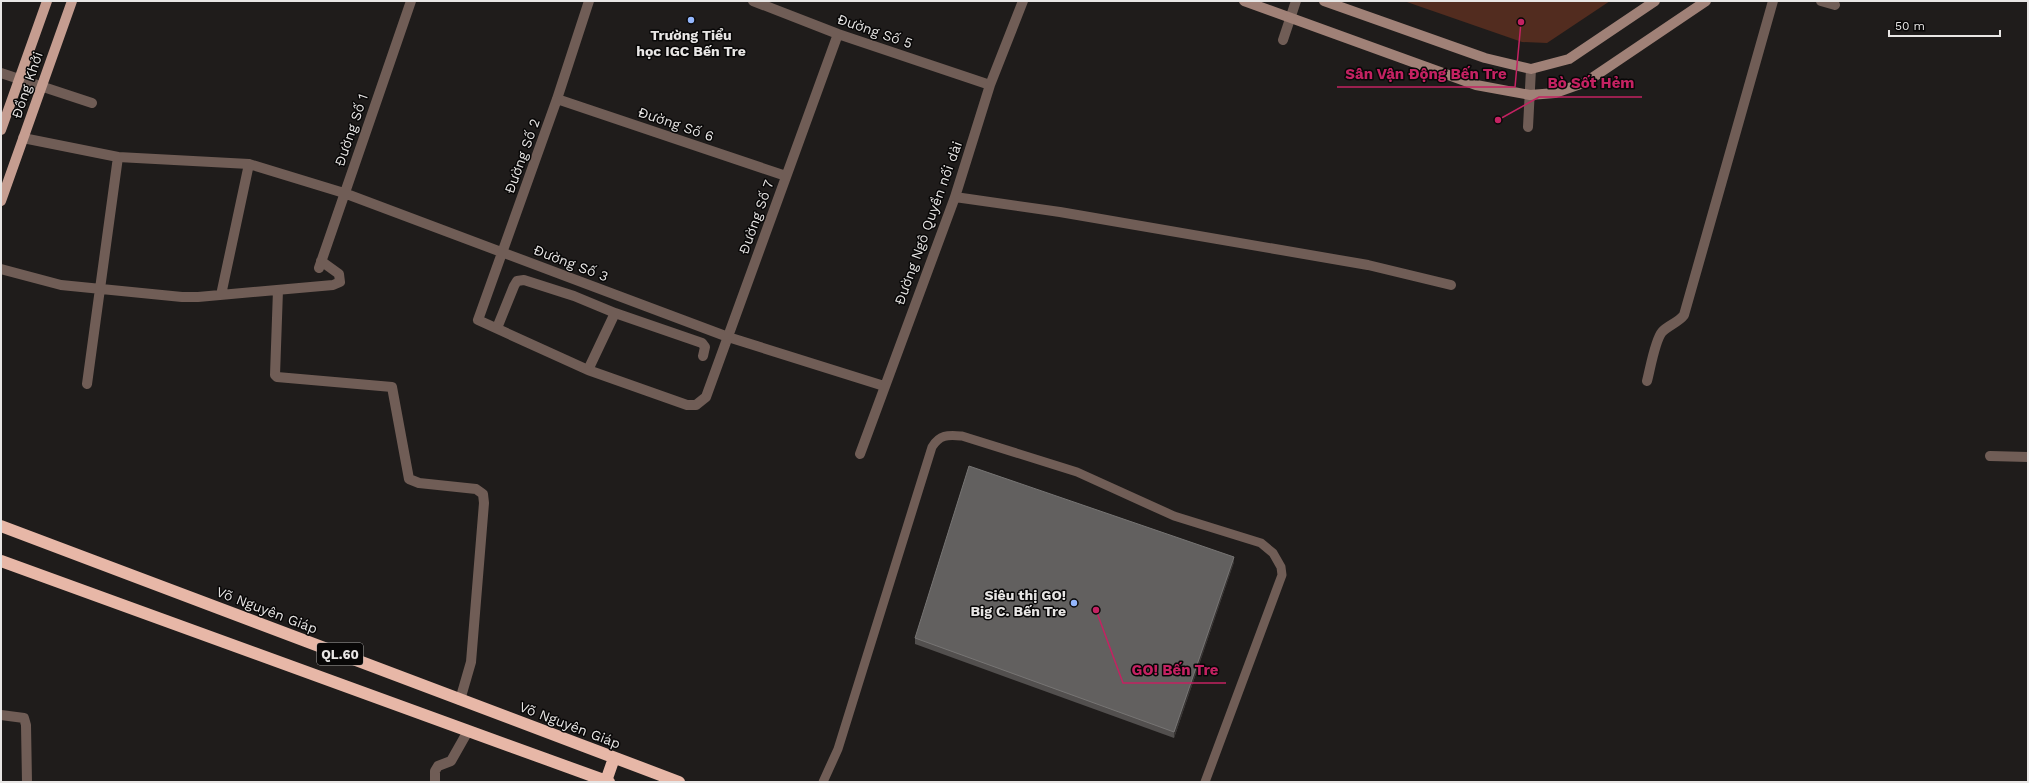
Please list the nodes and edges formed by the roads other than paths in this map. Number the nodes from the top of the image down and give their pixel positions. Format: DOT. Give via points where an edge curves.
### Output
graph roads {
  1 [pos="47,1"];
  2 [pos="72,1"];
  3 [pos="411,1"];
  4 [pos="589,1"];
  5 [pos="752,1"];
  6 [pos="1023,1"];
  7 [pos="1244,1"];
  8 [pos="1296,1"];
  9 [pos="1324,1"];
  10 [pos="1655,1"];
  11 [pos="1706,1"];
  12 [pos="1773,1"];
  13 [pos="1821,1"];
  14 [pos="1835,5"];
  15 [pos="1290,17"];
  16 [pos="838,34"];
  17 [pos="1283,40"];
  18 [pos="1531,69"];
  19 [pos="1,73"];
  20 [pos="19,79"];
  21 [pos="990,85"];
  22 [pos="42,87"];
  23 [pos="1530,95"];
  24 [pos="557,99"];
  25 [pos="92,102"];
  26 [pos="1528,127"];
  27 [pos="1,130"];
  28 [pos="23,138"];
  29 [pos="118,157"];
  30 [pos="249,164"];
  31 [pos="786,176"];
  32 [pos="344,193"];
  33 [pos="955,197"];
  34 [pos="1,201"];
  35 [pos="502,252"];
  36 [pos="1,269"];
  37 [pos="1451,285"];
  38 [pos="99,290"];
  39 [pos="278,290"];
  40 [pos="221,295"];
  41 [pos="615,312"];
  42 [pos="497,328"];
  43 [pos="728,337"];
  44 [pos="703,356"];
  45 [pos="588,370"];
  46 [pos="1647,381"];
  47 [pos="87,384"];
  48 [pos="884,386"];
  49 [pos="860,454"];
  50 [pos="1990,456"];
  51 [pos="2028,457"];
  52 [pos="1,526"];
  53 [pos="1,561"];
  54 [pos="460,700"];
  55 [pos="1,715"];
  56 [pos="468,731"];
  57 [pos="614,758"];
  58 [pos="608,781"];
  59 [pos="27,782"];
  60 [pos="435,782"];
  61 [pos="679,782"];
  62 [pos="824,782"];
  63 [pos="1205,782"];
  1 -- 20 [label="main road, Đồng Khởi"];
  2 -- 22 [label="main road, Đồng Khởi"];
  3 -- 32 [label="street, Đường Số 1"];
  4 -- 24 [label="street, Đường Số 2"];
  5 -- 16 [label="street, Đường Số 5"];
  6 -- 21 [label="street, Đường Ngô Quyền nối dài"];
  7 -- 15 [label="street"];
  8 -- 15 [label="street"];
  9 -- 18 [label="street" via="1485,58"];
  10 -- 18 [label="street" via="1569,58"];
  11 -- 23 [label="street" via="1586,82 1555,93"];
  12 -- 46 [label="street" via="1684,315 1680,321 1660,334"];
  13 -- 14 [label="street"];
  15 -- 17 [label="street"];
  15 -- 23 [label="street" via="1476,85"];
  16 -- 21 [label="street, Đường Số 5"];
  16 -- 31 [label="street, Đường Số 7"];
  18 -- 23 [label="street"];
  19 -- 20 [label="street"];
  20 -- 22 [label="street"];
  20 -- 27 [label="main road, Đồng Khởi"];
  21 -- 33 [label="street, Đường Ngô Quyền nối dài"];
  22 -- 25 [label="street"];
  22 -- 28 [label="main road, Đồng Khởi"];
  23 -- 26 [label="street"];
  24 -- 31 [label="street, Đường Số 6"];
  24 -- 35 [label="street, Đường Số 2"];
  28 -- 29 [label="street, Đường Số 3"];
  28 -- 34 [label="main road, Đồng Khởi"];
  29 -- 30 [label="street, Đường Số 3"];
  29 -- 38 [label="street"];
  30 -- 32 [label="street, Đường Số 3"];
  30 -- 40 [label="street"];
  31 -- 43 [label="street, Đường Số 7"];
  32 -- 35 [label="street, Đường Số 3"];
  32 -- 39 [label="street, Đường Số 1" via="320,264 339,274 340,282"];
  33 -- 37 [label="street" via="1060,212 1368,265"];
  33 -- 48 [label="street, Đường Ngô Quyền nối dài"];
  35 -- 42 [label="street, Đường Số 2" via="478,320"];
  35 -- 43 [label="street, Đường Số 3"];
  36 -- 38 [label="street" via="61,285"];
  38 -- 40 [label="street" via="182,297"];
  38 -- 47 [label="street"];
  39 -- 40 [label="street"];
  39 -- 54 [label="street" via="275,375 392,388 409,479 419,483 476,489 483,494 471,662"];
  41 -- 42 [label="street" via="524,280 517,281 514,286"];
  41 -- 44 [label="street" via="702,343 705,348"];
  41 -- 45 [label="street"];
  42 -- 45 [label="street"];
  43 -- 45 [label="street, Đường Số 7" via="706,397 696,405 687,405"];
  43 -- 48 [label="street, Đường Số 3"];
  48 -- 49 [label="street, Đường Ngô Quyền nối dài"];
  50 -- 51 [label="street"];
  52 -- 54 [label="highway, Võ Nguyên Giáp / QL.60"];
  53 -- 56 [label="highway, QL.60"];
  54 -- 57 [label="highway, Võ Nguyên Giáp / QL.60"];
  55 -- 59 [label="street" via="24,718"];
  56 -- 58 [label="highway, QL.60"];
  56 -- 60 [label="street" via="451,761 438,766"];
  57 -- 58 [label="highway"];
  57 -- 61 [label="highway, Võ Nguyên Giáp / QL.60"];
  62 -- 63 [label="lane" via="838,749 932,447 936,440 944,435 962,436 1077,472 1174,516 1261,543 1274,553 1282,575"];
}
